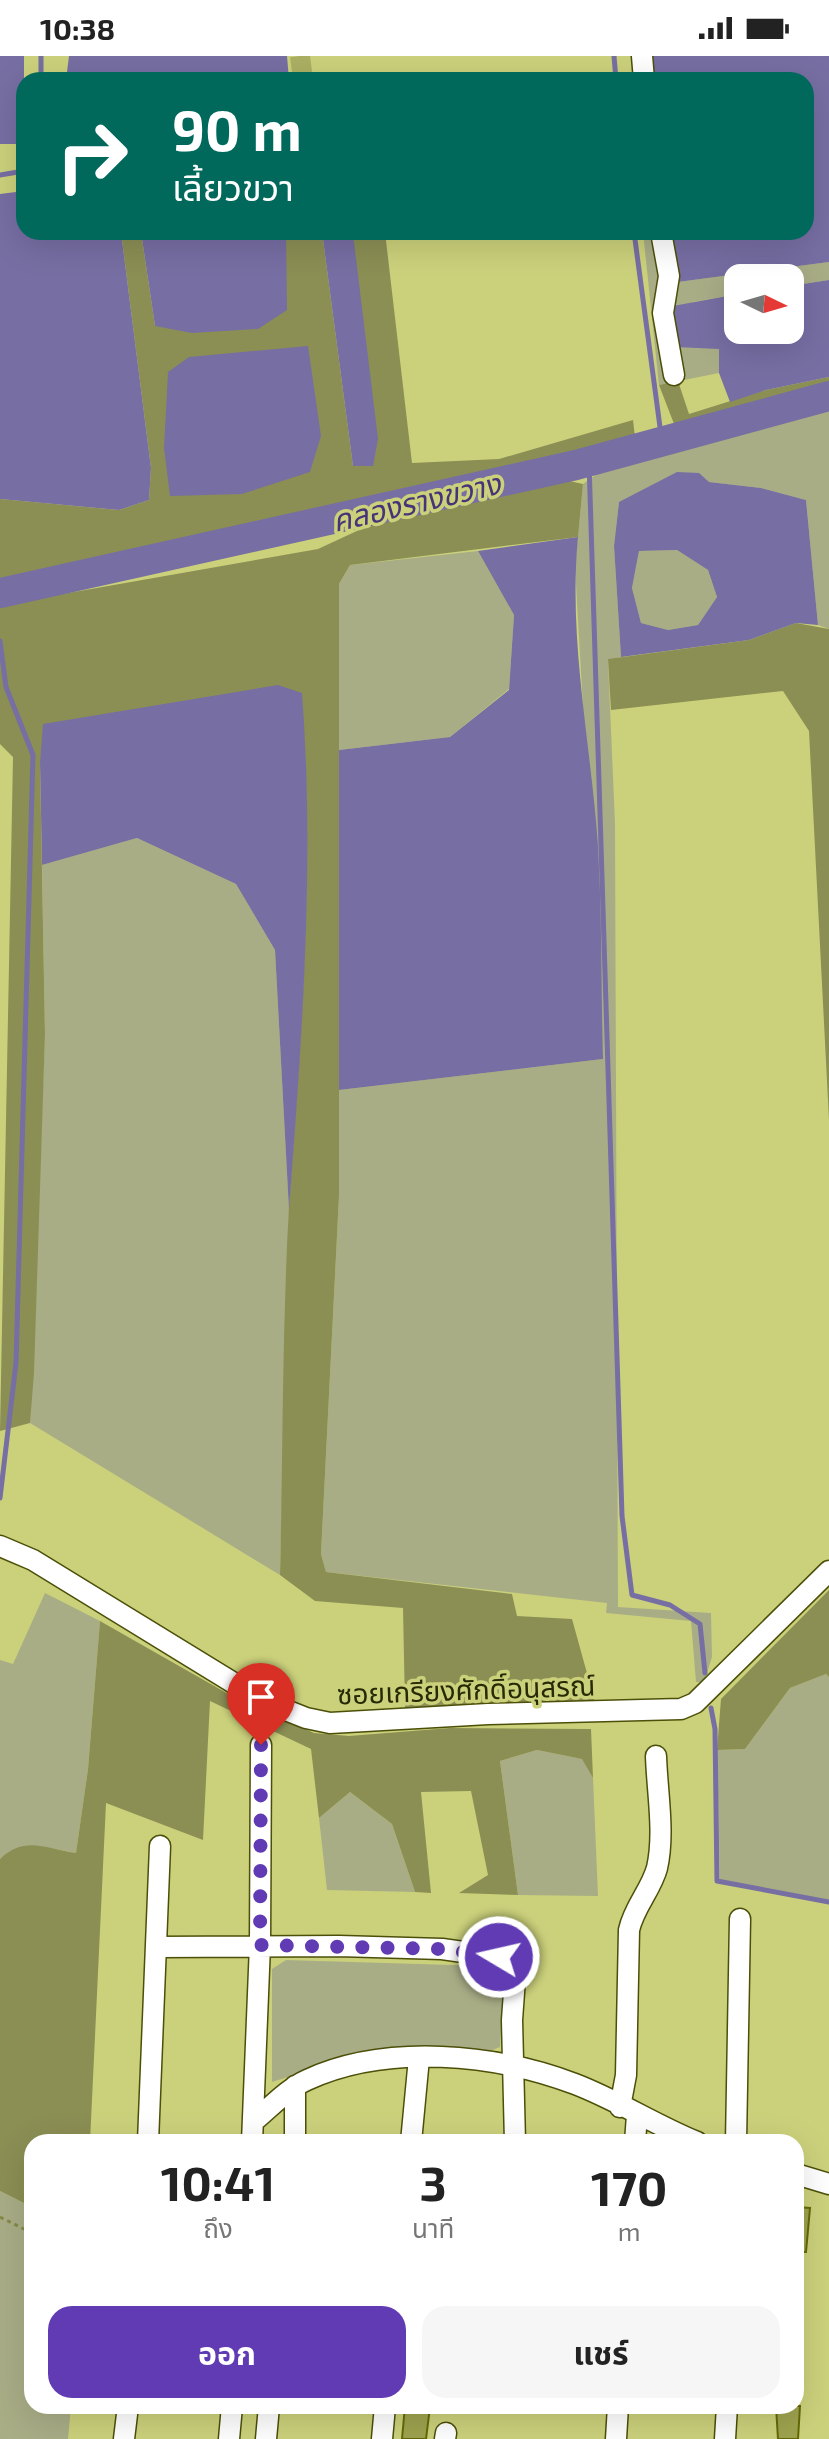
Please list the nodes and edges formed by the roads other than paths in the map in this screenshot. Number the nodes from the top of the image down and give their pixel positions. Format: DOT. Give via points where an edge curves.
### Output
graph roads {
  1 [pos="662,240"];
  2 [pos="674,375"];
  3 [pos="0,1546"];
  4 [pos="829,1571"];
  5 [pos="261,1745"];
  6 [pos="656,1756"];
  7 [pos="160,1846"];
  8 [pos="740,1919"];
  9 [pos="260,1945"];
  10 [pos="158,1947"];
  11 [pos="419,2058"];
  12 [pos="513,2064"];
  13 [pos="295,2086"];
  14 [pos="629,2111"];
  15 [pos="254,2121"];
  16 [pos="148,2134"];
  17 [pos="253,2134"];
  18 [pos="295,2134"];
  19 [pos="412,2134"];
  20 [pos="515,2134"];
  21 [pos="633,2134"];
  22 [pos="679,2134"];
  23 [pos="736,2134"];
  24 [pos="804,2176"];
  25 [pos="829,2184"];
  26 [pos="127,2414"];
  27 [pos="231,2414"];
  28 [pos="268,2414"];
  29 [pos="384,2414"];
  30 [pos="618,2414"];
  31 [pos="727,2414"];
  32 [pos="124,2439"];
  33 [pos="229,2439"];
  34 [pos="266,2439"];
  35 [pos="382,2439"];
  36 [pos="616,2439"];
  37 [pos="725,2439"];
  1 -- 2 [label="street" via="669,276 663,313"];
  3 -- 4 [label="street, ซอยเกรียงศักดิ์อนุสรณ์" via="33,1560 263,1701 330,1723 681,1709 695,1703"];
  5 -- 9 [label="street"];
  6 -- 14 [label="street" via="659,1855 629,1930"];
  7 -- 10 [label="street"];
  8 -- 23 [label="street"];
  9 -- 10 [label="street"];
  9 -- 12 [label="street" via="442,1949 499,1957 515,1979"];
  9 -- 15 [label="street"];
  10 -- 16 [label="street"];
  11 -- 12 [label="street"];
  11 -- 13 [label="street" via="344,2067"];
  11 -- 19 [label="street"];
  12 -- 14 [label="street" via="578,2085"];
  12 -- 20 [label="street"];
  13 -- 15 [label="street"];
  13 -- 18 [label="street"];
  14 -- 21 [label="street"];
  14 -- 22 [label="street"];
  15 -- 17 [label="street"];
  24 -- 25 [label="street"];
  26 -- 32 [label="street"];
  27 -- 33 [label="street"];
  28 -- 34 [label="street"];
  29 -- 35 [label="street"];
  30 -- 36 [label="street"];
  31 -- 37 [label="street"];
}
